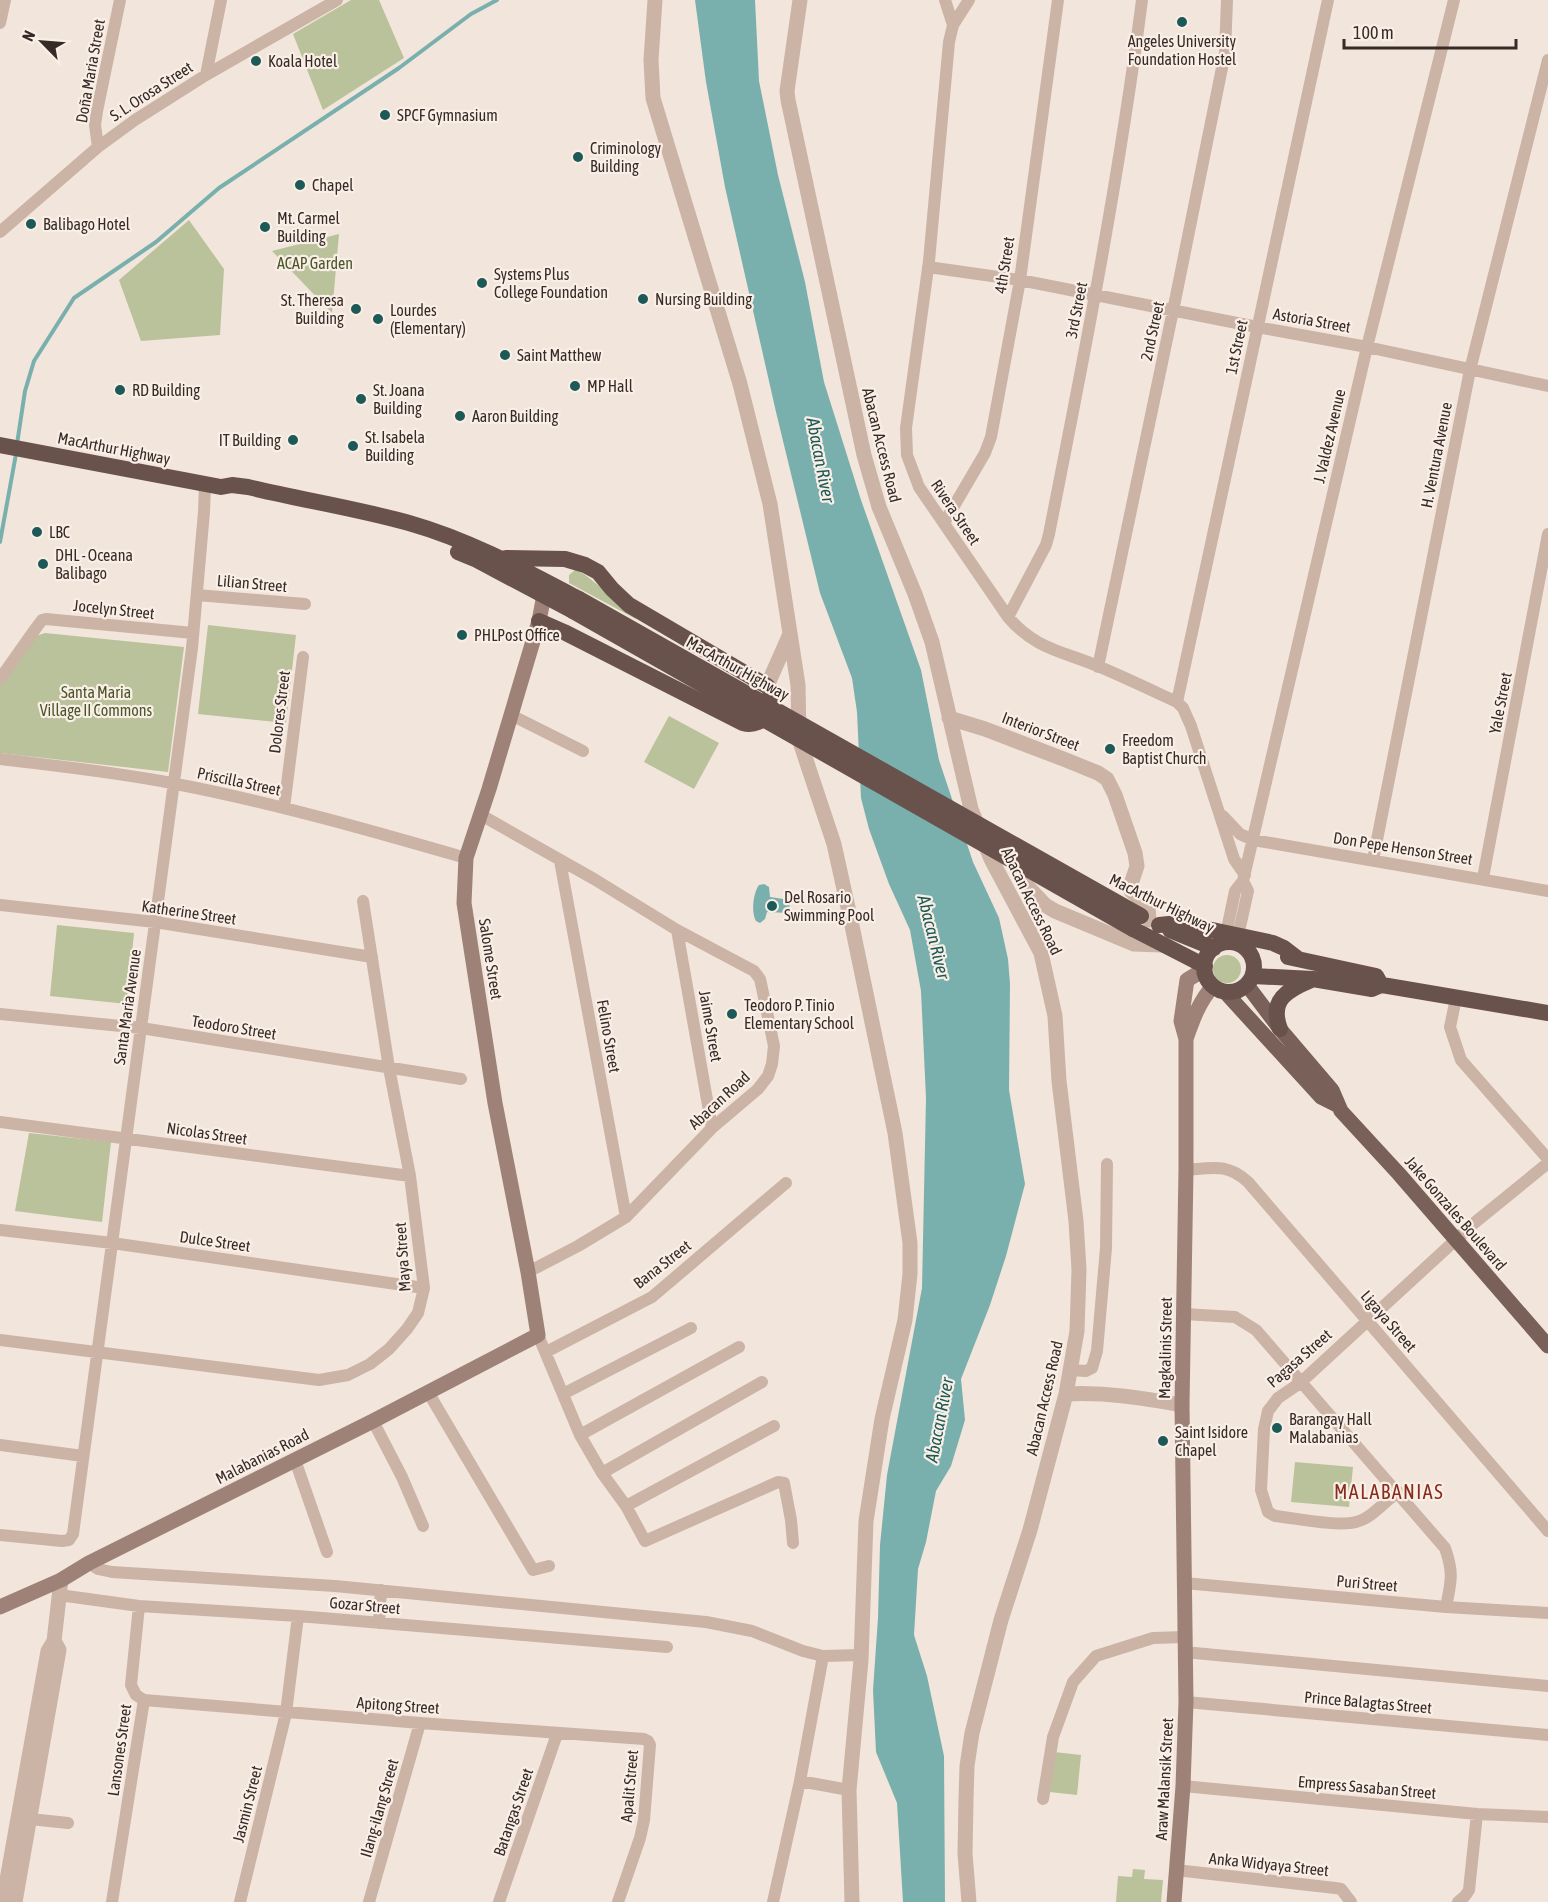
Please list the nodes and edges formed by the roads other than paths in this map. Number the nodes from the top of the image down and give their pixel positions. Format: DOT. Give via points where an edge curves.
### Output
graph roads {
  1 [pos="5,0"];
  2 [pos="120,0"];
  3 [pos="221,0"];
  4 [pos="337,0"];
  5 [pos="655,0"];
  6 [pos="800,0"];
  7 [pos="945,0"];
  8 [pos="969,0"];
  9 [pos="1058,0"];
  10 [pos="1142,0"];
  11 [pos="1227,0"];
  12 [pos="1328,0"];
  13 [pos="1454,0"];
  14 [pos="323,5"];
  15 [pos="0,23"];
  16 [pos="952,25"];
  17 [pos="1548,60"];
  18 [pos="206,75"];
  19 [pos="98,147"];
  20 [pos="0,232"];
  21 [pos="928,267"];
  22 [pos="1020,280"];
  23 [pos="1095,296"];
  24 [pos="1173,311"];
  25 [pos="1257,327"];
  26 [pos="1367,347"];
  27 [pos="1470,370"];
  28 [pos="1548,386"];
  29 [pos="0,445"];
  30 [pos="213,486"];
  31 [pos="944,523"];
  32 [pos="1548,538"];
  33 [pos="502,558"];
  34 [pos="585,565"];
  35 [pos="197,595"];
  36 [pos="544,595"];
  37 [pos="573,601"];
  38 [pos="305,604"];
  39 [pos="1008,617"];
  40 [pos="539,621"];
  41 [pos="564,632"];
  42 [pos="193,633"];
  43 [pos="790,634"];
  44 [pos="303,657"];
  45 [pos="1098,667"];
  46 [pos="0,679"];
  47 [pos="767,686"];
  48 [pos="1177,702"];
  49 [pos="511,715"];
  50 [pos="949,718"];
  51 [pos="759,723"];
  52 [pos="802,750"];
  53 [pos="583,751"];
  54 [pos="0,759"];
  55 [pos="173,783"];
  56 [pos="284,808"];
  57 [pos="971,809"];
  58 [pos="480,815"];
  59 [pos="1222,816"];
  60 [pos="1253,840"];
  61 [pos="1012,856"];
  62 [pos="466,858"];
  63 [pos="991,859"];
  64 [pos="1373,860"];
  65 [pos="560,861"];
  66 [pos="1244,878"];
  67 [pos="1483,878"];
  68 [pos="1548,891"];
  69 [pos="363,901"];
  70 [pos="0,904"];
  71 [pos="155,922"];
  72 [pos="1146,923"];
  73 [pos="677,930"];
  74 [pos="1236,940"];
  75 [pos="1161,945"];
  76 [pos="1214,948"];
  77 [pos="372,957"];
  78 [pos="1205,968"];
  79 [pos="1313,979"];
  80 [pos="1250,980"];
  81 [pos="1382,985"];
  82 [pos="1219,989"];
  83 [pos="1456,998"];
  84 [pos="1548,1013"];
  85 [pos="0,1014"];
  86 [pos="141,1028"];
  87 [pos="1280,1029"];
  88 [pos="1186,1039"];
  89 [pos="389,1068"];
  90 [pos="461,1079"];
  91 [pos="1337,1105"];
  92 [pos="0,1122"];
  93 [pos="712,1128"];
  94 [pos="126,1138"];
  95 [pos="1548,1161"];
  96 [pos="1107,1164"];
  97 [pos="1186,1170"];
  98 [pos="410,1176"];
  99 [pos="786,1184"];
  100 [pos="626,1217"];
  101 [pos="0,1230"];
  102 [pos="1456,1241"];
  103 [pos="112,1243"];
  104 [pos="528,1272"];
  105 [pos="424,1288"];
  106 [pos="1184,1314"];
  107 [pos="1367,1320"];
  108 [pos="691,1328"];
  109 [pos="538,1335"];
  110 [pos="0,1340"];
  111 [pos="1548,1346"];
  112 [pos="739,1347"];
  113 [pos="97,1352"];
  114 [pos="546,1352"];
  115 [pos="1070,1370"];
  116 [pos="1302,1380"];
  117 [pos="762,1382"];
  118 [pos="428,1392"];
  119 [pos="563,1394"];
  120 [pos="1066,1394"];
  121 [pos="1182,1404"];
  122 [pos="373,1421"];
  123 [pos="774,1426"];
  124 [pos="580,1434"];
  125 [pos="0,1445"];
  126 [pos="83,1456"];
  127 [pos="295,1460"];
  128 [pos="602,1473"];
  129 [pos="1398,1492"];
  130 [pos="626,1506"];
  131 [pos="423,1526"];
  132 [pos="1548,1532"];
  133 [pos="0,1535"];
  134 [pos="792,1543"];
  135 [pos="327,1551"];
  136 [pos="89,1563"];
  137 [pos="549,1566"];
  138 [pos="62,1580"];
  139 [pos="1184,1583"];
  140 [pos="381,1590"];
  141 [pos="59,1595"];
  142 [pos="139,1606"];
  143 [pos="0,1607"];
  144 [pos="1446,1607"];
  145 [pos="1548,1613"];
  146 [pos="298,1616"];
  147 [pos="379,1623"];
  148 [pos="668,1647"];
  149 [pos="1184,1649"];
  150 [pos="861,1655"];
  151 [pos="823,1656"];
  152 [pos="1548,1686"];
  153 [pos="144,1700"];
  154 [pos="1186,1702"];
  155 [pos="286,1713"];
  156 [pos="420,1723"];
  157 [pos="557,1734"];
  158 [pos="1548,1735"];
  159 [pos="648,1741"];
  160 [pos="30,1777"];
  161 [pos="800,1780"];
  162 [pos="1183,1786"];
  163 [pos="849,1790"];
  164 [pos="1042,1799"];
  165 [pos="1477,1814"];
  166 [pos="1548,1817"];
  167 [pos="30,1819"];
  168 [pos="68,1823"];
  169 [pos="17,1855"];
  170 [pos="1176,1870"];
  171 [pos="3,1902"];
  172 [pos="15,1902"];
  173 [pos="112,1902"];
  174 [pos="240,1902"];
  175 [pos="369,1902"];
  176 [pos="499,1902"];
  177 [pos="618,1902"];
  178 [pos="773,1902"];
  179 [pos="852,1902"];
  180 [pos="969,1902"];
  181 [pos="1174,1902"];
  182 [pos="1351,1902"];
  183 [pos="1458,1902"];
  1 -- 15 [label="street"];
  2 -- 19 [label="street, Doña Maria Street" via="97,111"];
  3 -- 18 [label="street"];
  4 -- 14 [label="street, S. L. Orosa Street"];
  5 -- 43 [label="street" via="652,98 771,504"];
  6 -- 50 [label="street, Abacan Access Road" via="787,90 790,111 864,455 879,507 932,642"];
  7 -- 16 [label="street"];
  8 -- 16 [label="street, Rivera Street"];
  9 -- 22 [label="street, 4th Street"];
  10 -- 23 [label="street, 3rd Street"];
  11 -- 24 [label="street, 2nd Street" via="1225,53"];
  12 -- 25 [label="street, 1st Street"];
  13 -- 26 [label="street, J. Valdez Avenue"];
  14 -- 18 [label="street, S. L. Orosa Street"];
  16 -- 21 [label="street, Rivera Street"];
  17 -- 27 [label="street, H. Ventura Avenue"];
  18 -- 19 [label="street, S. L. Orosa Street"];
  19 -- 20 [label="street, S. L. Orosa Street"];
  21 -- 22 [label="street, Astoria Street"];
  21 -- 31 [label="street, Rivera Street" via="906,428 909,463 919,487"];
  22 -- 23 [label="street, Astoria Street"];
  22 -- 31 [label="street, 4th Street" via="988,445"];
  23 -- 24 [label="street, Astoria Street"];
  23 -- 39 [label="street, 3rd Street" via="1049,534"];
  24 -- 25 [label="street, Astoria Street"];
  24 -- 45 [label="street, 2nd Street"];
  25 -- 26 [label="street, Astoria Street"];
  25 -- 48 [label="street, 1st Street"];
  26 -- 27 [label="street, Astoria Street"];
  26 -- 60 [label="street, J. Valdez Avenue"];
  27 -- 28 [label="street, Astoria Street"];
  27 -- 64 [label="street, H. Ventura Avenue"];
  29 -- 30 [label="highway, MacArthur Highway"];
  30 -- 33 [label="highway, MacArthur Highway" via="232,484 377,514"];
  30 -- 35 [label="street, Santa Maria Avenue"];
  30 -- 36 [label="highway, MacArthur Highway" via="230,495 408,533 475,559"];
  31 -- 39 [label="street, Rivera Street"];
  32 -- 67 [label="street, Yale Street"];
  33 -- 34 [label="highway" via="565,559"];
  33 -- 37 [label="highway, MacArthur Highway"];
  34 -- 37 [label="highway" via="570,564 564,569 562,578"];
  34 -- 47 [label="highway" via="598,572 637,610"];
  35 -- 38 [label="street, Lilian Street"];
  35 -- 42 [label="street, Santa Maria Avenue"];
  36 -- 37 [label="highway, MacArthur Highway"];
  36 -- 40 [label="main road, Salome Street"];
  36 -- 41 [label="highway" via="548,612"];
  37 -- 72 [label="highway, MacArthur Highway, bridge"];
  39 -- 45 [label="street, Rivera Street" via="1039,644"];
  40 -- 41 [label="highway"];
  40 -- 49 [label="main road, Salome Street"];
  41 -- 51 [label="highway" via="736,720"];
  42 -- 46 [label="street, Jocelyn Street" via="42,620"];
  42 -- 55 [label="street, Santa Maria Avenue"];
  43 -- 47 [label="street"];
  43 -- 52 [label="street" via="800,699 798,729"];
  44 -- 56 [label="street, Dolores Street"];
  45 -- 48 [label="street, Rivera Street"];
  47 -- 51 [label="highway" via="774,700"];
  48 -- 59 [label="street" via="1191,726"];
  49 -- 53 [label="street"];
  49 -- 58 [label="main road, Salome Street"];
  50 -- 57 [label="street, Abacan Access Road"];
  50 -- 72 [label="street, Interior Street" via="1107,779 1135,853 1137,866 1130,887 1148,906"];
  51 -- 52 [label="street"];
  52 -- 150 [label="street" via="834,844 877,1038 895,1133 911,1259 905,1320 867,1504"];
  54 -- 55 [label="street, Priscilla Street"];
  55 -- 56 [label="street, Priscilla Street"];
  55 -- 71 [label="street, Santa Maria Avenue"];
  56 -- 62 [label="street, Priscilla Street"];
  57 -- 61 [label="street"];
  57 -- 63 [label="street, Abacan Access Road"];
  58 -- 62 [label="main road, Salome Street"];
  58 -- 65 [label="street, Abacan Road"];
  59 -- 60 [label="street" via="1240,834"];
  59 -- 66 [label="street" via="1234,859"];
  60 -- 64 [label="street, Don Pepe Henson Street"];
  60 -- 66 [label="street, J. Valdez Avenue"];
  61 -- 63 [label="street" via="1003,854"];
  61 -- 75 [label="street" via="1028,887 1055,911 1134,944"];
  62 -- 104 [label="main road, Salome Street" via="464,903 495,1103"];
  63 -- 115 [label="street, Abacan Access Road" via="1041,953 1055,1016 1079,1270 1077,1331"];
  64 -- 67 [label="street, Don Pepe Henson Street"];
  65 -- 73 [label="street, Abacan Road"];
  65 -- 100 [label="street, Felino Street"];
  66 -- 74 [label="street, J. Valdez Avenue" via="1248,891"];
  67 -- 68 [label="street, Don Pepe Henson Street"];
  69 -- 77 [label="street, Maya Street"];
  70 -- 71 [label="street, Katherine Street"];
  71 -- 77 [label="street, Katherine Street"];
  71 -- 86 [label="street, Santa Maria Avenue"];
  72 -- 74 [label="highway" via="1179,923"];
  72 -- 75 [label="highway, MacArthur Highway"];
  72 -- 76 [label="highway, MacArthur Highway"];
  73 -- 93 [label="street, Jaime Street"];
  73 -- 93 [label="street, Abacan Road" via="754,971 760,979 774,1046 768,1076"];
  74 -- 76 [label="highway" via="1239,945 1226,943"];
  74 -- 80 [label="highway" via="1253,961"];
  74 -- 81 [label="highway" via="1376,976"];
  75 -- 78 [label="highway, MacArthur Highway"];
  76 -- 78 [label="highway"];
  77 -- 89 [label="street, Maya Street"];
  78 -- 82 [label="highway" via="1206,975"];
  78 -- 88 [label="main road, Magkalinis Street" via="1187,980 1181,1021"];
  79 -- 80 [label="highway"];
  79 -- 81 [label="highway" via="1372,989"];
  79 -- 87 [label="highway" via="1293,988 1280,1001"];
  80 -- 82 [label="highway" via="1236,991"];
  80 -- 87 [label="main road, Jake Gonzales Boulevard"];
  81 -- 83 [label="highway"];
  82 -- 88 [label="main road, Magkalinis Street" via="1203,997"];
  82 -- 91 [label="main road, Jake Gonzales Boulevard" via="1321,1097"];
  83 -- 84 [label="highway"];
  83 -- 95 [label="street" via="1450,1027 1461,1060"];
  85 -- 86 [label="street, Teodoro Street"];
  86 -- 89 [label="street, Teodoro Street"];
  86 -- 94 [label="street, Santa Maria Avenue"];
  87 -- 91 [label="main road, Jake Gonzales Boulevard" via="1332,1090"];
  88 -- 97 [label="main road, Magkalinis Street"];
  89 -- 90 [label="street, Teodoro Street"];
  89 -- 98 [label="street, Maya Street"];
  91 -- 102 [label="main road, Jake Gonzales Boulevard"];
  92 -- 94 [label="street, Nicolas Street"];
  93 -- 100 [label="street, Abacan Road"];
  94 -- 98 [label="street, Nicolas Street"];
  94 -- 103 [label="street, Santa Maria Avenue"];
  95 -- 102 [label="street, Pagasa Street"];
  96 -- 115 [label="street" via="1106,1248 1097,1351 1092,1368"];
  97 -- 106 [label="main road, Magkalinis Street"];
  97 -- 107 [label="street, Ligaya Street" via="1224,1168 1248,1182"];
  98 -- 105 [label="street, Maya Street"];
  99 -- 114 [label="street, Bana Street" via="652,1297"];
  100 -- 104 [label="street, Abacan Road"];
  101 -- 103 [label="street, Dulce Street"];
  102 -- 107 [label="street, Pagasa Street"];
  102 -- 111 [label="main road, Jake Gonzales Boulevard"];
  103 -- 105 [label="street, Dulce Street"];
  103 -- 113 [label="street, Santa Maria Avenue"];
  104 -- 109 [label="main road, Salome Street"];
  105 -- 113 [label="street, Maya Street" via="418,1313 407,1329 370,1364 348,1376 319,1380"];
  106 -- 116 [label="street" via="1235,1317 1247,1323"];
  106 -- 121 [label="main road, Magkalinis Street"];
  107 -- 116 [label="street, Pagasa Street"];
  107 -- 132 [label="street, Ligaya Street"];
  108 -- 119 [label="street"];
  109 -- 114 [label="street"];
  109 -- 118 [label="main road, Malabanias Road"];
  110 -- 113 [label="street, Maya Street"];
  112 -- 124 [label="street"];
  113 -- 126 [label="street, Santa Maria Avenue"];
  114 -- 119 [label="street"];
  115 -- 120 [label="street, Abacan Access Road"];
  116 -- 129 [label="street"];
  116 -- 129 [label="street, Pagasa Street" via="1268,1411 1261,1490 1268,1512 1275,1516 1355,1523"];
  117 -- 128 [label="street"];
  118 -- 122 [label="main road, Malabanias Road"];
  118 -- 137 [label="street" via="533,1570"];
  119 -- 124 [label="street"];
  120 -- 121 [label="street" via="1124,1395"];
  120 -- 180 [label="street, Abacan Access Road" via="972,1733 967,1766 965,1854"];
  121 -- 139 [label="main road, Magkalinis Street"];
  122 -- 127 [label="main road, Malabanias Road"];
  122 -- 131 [label="street"];
  123 -- 130 [label="street"];
  124 -- 128 [label="street"];
  125 -- 126 [label="street"];
  126 -- 133 [label="street, Santa Maria Avenue" via="69,1540"];
  127 -- 135 [label="street"];
  127 -- 136 [label="main road, Malabanias Road"];
  128 -- 130 [label="street"];
  129 -- 144 [label="street" via="1445,1548 1452,1572"];
  130 -- 134 [label="street" via="647,1541 775,1482 783,1482"];
  136 -- 138 [label="main road, Malabanias Road"];
  136 -- 140 [label="street" via="112,1572"];
  138 -- 141 [label="street"];
  138 -- 143 [label="main road, Malabanias Road"];
  139 -- 144 [label="street, Puri Street"];
  139 -- 149 [label="main road, Magkalinis Street"];
  140 -- 147 [label="street"];
  140 -- 151 [label="street" via="706,1622 752,1631"];
  141 -- 142 [label="street, Gozar Street"];
  141 -- 160 [label="street" via="54,1641 59,1650"];
  142 -- 146 [label="street, Gozar Street"];
  142 -- 153 [label="street, Lansones Street" via="132,1685 136,1695"];
  144 -- 145 [label="street, Puri Street"];
  146 -- 147 [label="street, Gozar Street"];
  146 -- 155 [label="street, Jasmin Street"];
  147 -- 148 [label="street, Gozar Street"];
  149 -- 152 [label="street"];
  149 -- 154 [label="main road, Araw Malansik Street"];
  149 -- 164 [label="street" via="1153,1638 1096,1656 1073,1682 1053,1737"];
  150 -- 151 [label="street"];
  150 -- 163 [label="street"];
  151 -- 161 [label="street"];
  153 -- 155 [label="street, Apitong Street"];
  153 -- 173 [label="street, Lansones Street"];
  154 -- 158 [label="street, Prince Balagtas Street"];
  154 -- 162 [label="main road, Araw Malansik Street"];
  155 -- 156 [label="street, Apitong Street"];
  155 -- 174 [label="street, Jasmin Street"];
  156 -- 157 [label="street, Apitong Street"];
  156 -- 175 [label="street, Ilang-ilang Street"];
  157 -- 159 [label="street, Apitong Street"];
  157 -- 176 [label="street, Batangas Street"];
  159 -- 177 [label="street, Apalit Street" via="645,1820"];
  160 -- 167 [label="street"];
  160 -- 169 [label="street"];
  161 -- 163 [label="street"];
  161 -- 178 [label="street"];
  162 -- 165 [label="street, Empress Sasaban Street"];
  162 -- 170 [label="main road, Araw Malansik Street"];
  163 -- 179 [label="street"];
  165 -- 166 [label="street, Empress Sasaban Street"];
  165 -- 183 [label="street" via="1469,1890"];
  167 -- 168 [label="street"];
  167 -- 169 [label="street"];
  169 -- 171 [label="street"];
  169 -- 172 [label="street"];
  170 -- 181 [label="main road, Araw Malansik Street"];
  170 -- 182 [label="street, Anka Widyaya Street" via="1341,1889"];
}
